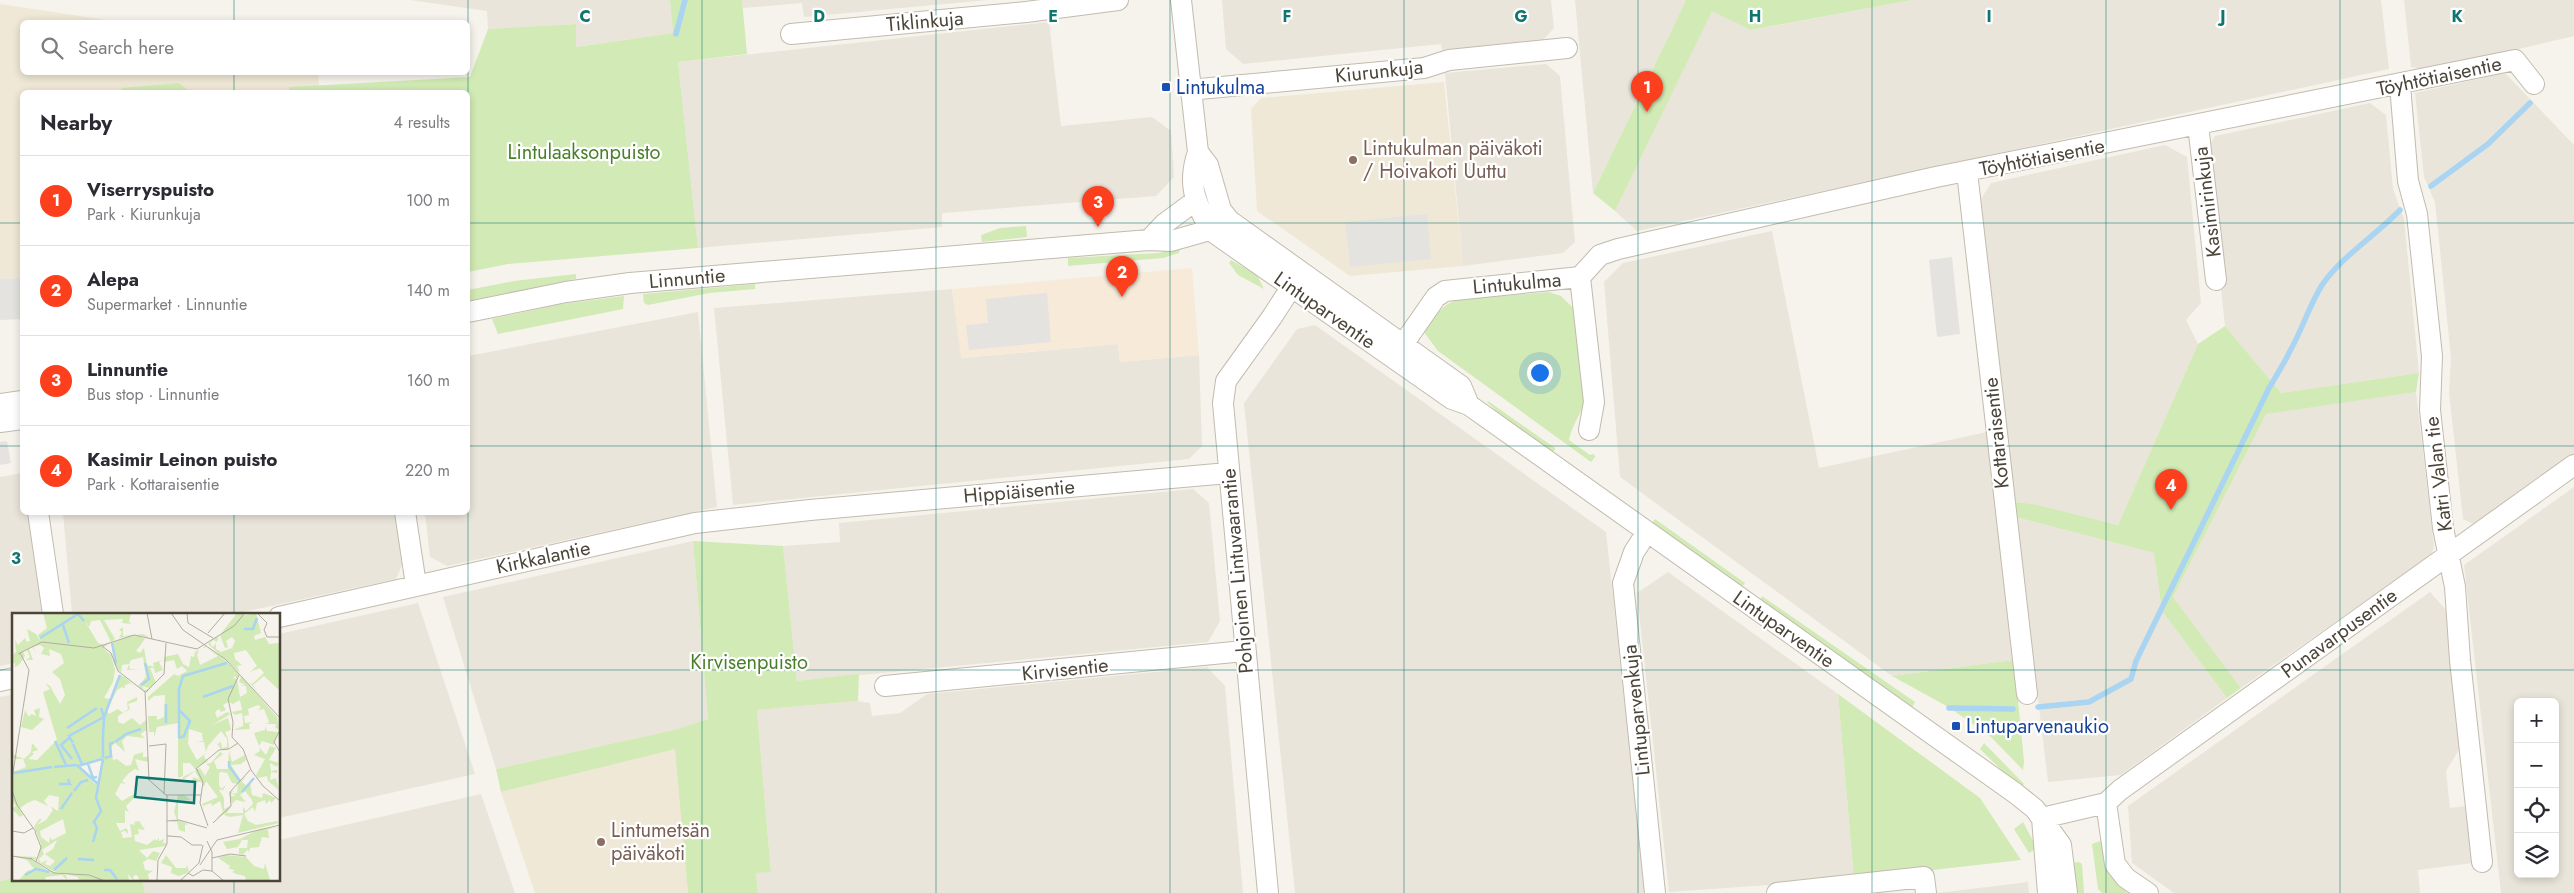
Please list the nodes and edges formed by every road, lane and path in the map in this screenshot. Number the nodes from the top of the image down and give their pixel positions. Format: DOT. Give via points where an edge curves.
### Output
graph roads {
  1 [pos="1118,0"];
  2 [pos="1181,0"];
  3 [pos="791,34"];
  4 [pos="1567,48"];
  5 [pos="2534,84"];
  6 [pos="2400,85"];
  7 [pos="1189,90"];
  8 [pos="2198,125"];
  9 [pos="1198,152"];
  10 [pos="1967,172"];
  11 [pos="1195,201"];
  12 [pos="1221,210"];
  13 [pos="1210,230"];
  14 [pos="1149,240"];
  15 [pos="1580,278"];
  16 [pos="1296,279"];
  17 [pos="2216,280"];
  18 [pos="470,312"];
  19 [pos="1399,351"];
  20 [pos="20,402"];
  21 [pos="0,404"];
  22 [pos="20,419"];
  23 [pos="0,422"];
  24 [pos="1589,430"];
  25 [pos="2574,465"];
  26 [pos="1228,473"];
  27 [pos="810,510"];
  28 [pos="38,515"];
  29 [pos="405,515"];
  30 [pos="1647,532"];
  31 [pos="2449,554"];
  32 [pos="416,585"];
  33 [pos="53,613"];
  34 [pos="280,617"];
  35 [pos="1244,651"];
  36 [pos="884,686"];
  37 [pos="2027,694"];
  38 [pos="2106,803"];
  39 [pos="2042,818"];
  40 [pos="2482,862"];
  41 [pos="1268,893"];
  42 [pos="1655,893"];
  43 [pos="1777,893"];
  44 [pos="1926,893"];
  45 [pos="2048,893"];
  46 [pos="2067,893"];
  47 [pos="2148,893"];
  1 -- 3 [label="street, Tiklinkuja"];
  2 -- 7 [label="street"];
  4 -- 7 [label="street, Kiurunkuja" via="1449,60 1424,68"];
  5 -- 6 [label="street, Töyhtötiaisentie" via="2514,60"];
  6 -- 8 [label="street, Töyhtötiaisentie"];
  6 -- 31 [label="street, Katri Valan tie" via="2408,181 2417,214 2432,356 2430,410 2443,528"];
  7 -- 9 [label="street"];
  8 -- 10 [label="street, Töyhtötiaisentie"];
  8 -- 17 [label="street, Kasimirinkuja"];
  9 -- 11 [label="street" via="1192,169"];
  9 -- 12 [label="street" via="1208,165"];
  10 -- 15 [label="street, Töyhtötiaisentie" via="1782,210 1618,249 1600,255"];
  10 -- 37 [label="street, Kottaraisentie"];
  11 -- 12 [label="street"];
  11 -- 13 [label="street, Lintuparventie"];
  11 -- 14 [label="street" via="1164,224"];
  12 -- 13 [label="street"];
  12 -- 16 [label="street, Lintuparventie"];
  13 -- 14 [label="street, Linnuntie" via="1172,241"];
  13 -- 16 [label="street, Lintuparventie"];
  14 -- 18 [label="street, Linnuntie" via="630,283"];
  15 -- 19 [label="street, Lintukulma" via="1444,291 1436,297"];
  15 -- 24 [label="street, Lintukulma" via="1594,402"];
  16 -- 19 [label="street, Lintuparventie"];
  16 -- 26 [label="street, Pohjoinen Lintuvaarantie" via="1226,380 1223,403"];
  19 -- 30 [label="street, Lintuparventie" via="1461,386 1469,404"];
  20 -- 21 [label="street"];
  22 -- 23 [label="street"];
  25 -- 31 [label="street, Punavarpusentie"];
  26 -- 27 [label="street, Hippiäisentie"];
  26 -- 35 [label="street, Pohjoinen Lintuvaarantie"];
  27 -- 32 [label="street, Kirkkalantie" via="695,523"];
  28 -- 33 [label="street"];
  29 -- 32 [label="street"];
  30 -- 39 [label="street, Lintuparventie" via="2015,793"];
  30 -- 42 [label="street, Lintuparvenkuja" via="1634,552 1623,583"];
  31 -- 38 [label="street, Punavarpusentie"];
  31 -- 40 [label="street, Katri Valan tie"];
  32 -- 34 [label="street, Kirkkalantie"];
  35 -- 36 [label="street, Kirvisentie"];
  35 -- 41 [label="street, Pohjoinen Lintuvaarantie"];
  38 -- 39 [label="street"];
  38 -- 47 [label="street" via="2115,864 2126,878"];
  39 -- 45 [label="street"];
  39 -- 46 [label="street, Lintuparventie" via="2061,845"];
  43 -- 44 [label="street" via="1924,878"];
}
